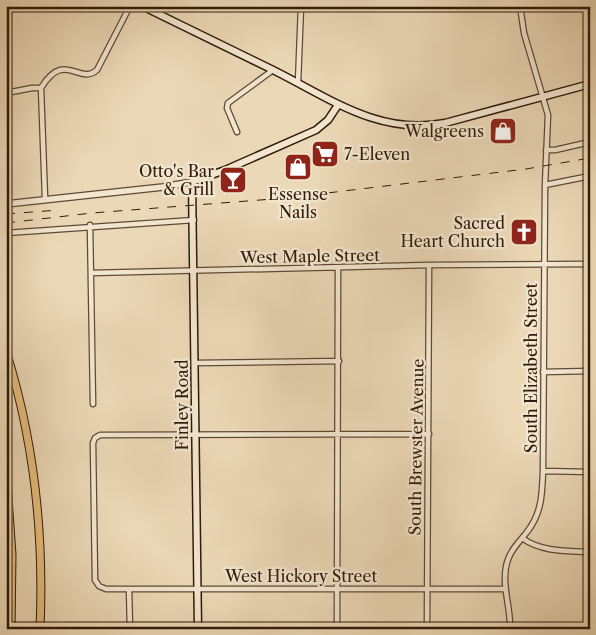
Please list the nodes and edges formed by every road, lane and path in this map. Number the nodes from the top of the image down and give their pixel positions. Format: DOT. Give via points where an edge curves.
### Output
graph roads {
  1 [pos="130,6"];
  2 [pos="142,6"];
  3 [pos="301,6"];
  4 [pos="520,6"];
  5 [pos="273,70"];
  6 [pos="298,83"];
  7 [pos="590,84"];
  8 [pos="40,88"];
  9 [pos="6,93"];
  10 [pos="544,96"];
  11 [pos="338,106"];
  12 [pos="237,132"];
  13 [pos="590,142"];
  14 [pos="546,150"];
  15 [pos="590,176"];
  16 [pos="192,182"];
  17 [pos="545,185"];
  18 [pos="45,198"];
  19 [pos="6,204"];
  20 [pos="194,220"];
  21 [pos="90,226"];
  22 [pos="6,234"];
  23 [pos="544,264"];
  24 [pos="590,264"];
  25 [pos="430,265"];
  26 [pos="338,268"];
  27 [pos="195,271"];
  28 [pos="91,273"];
  29 [pos="6,351"];
  30 [pos="339,361"];
  31 [pos="195,363"];
  32 [pos="590,371"];
  33 [pos="543,372"];
  34 [pos="93,404"];
  35 [pos="338,434"];
  36 [pos="429,434"];
  37 [pos="196,436"];
  38 [pos="543,471"];
  39 [pos="590,472"];
  40 [pos="6,484"];
  41 [pos="522,538"];
  42 [pos="590,552"];
  43 [pos="505,588"];
  44 [pos="129,589"];
  45 [pos="198,589"];
  46 [pos="338,589"];
  47 [pos="427,589"];
  48 [pos="10,629"];
  49 [pos="40,629"];
  50 [pos="130,629"];
  51 [pos="198,629"];
  52 [pos="337,629"];
  53 [pos="427,629"];
  54 [pos="510,629"];
  1 -- 8 [label="street" via="97,70 86,75 68,69 58,70 49,75"];
  2 -- 5 [label="main road"];
  3 -- 6 [label="street"];
  4 -- 10 [label="street, South Elizabeth Street" via="524,33"];
  5 -- 6 [label="main road"];
  5 -- 12 [label="street" via="228,103"];
  6 -- 11 [label="main road"];
  7 -- 10 [label="main road"];
  8 -- 9 [label="street"];
  8 -- 18 [label="street"];
  10 -- 11 [label="main road" via="422,127 367,116"];
  10 -- 14 [label="street, South Elizabeth Street" via="548,115"];
  11 -- 16 [label="main road" via="316,130"];
  13 -- 14 [label="street"];
  14 -- 17 [label="street, South Elizabeth Street"];
  15 -- 17 [label="street"];
  16 -- 18 [label="street"];
  16 -- 20 [label="main road, Finley Road"];
  17 -- 23 [label="street, South Elizabeth Street"];
  18 -- 19 [label="street"];
  20 -- 21 [label="street"];
  20 -- 27 [label="main road, Finley Road"];
  21 -- 22 [label="street"];
  21 -- 28 [label="street"];
  23 -- 24 [label="street, West Maple Street"];
  23 -- 25 [label="street, West Maple Street"];
  23 -- 33 [label="street, South Elizabeth Street"];
  25 -- 26 [label="street, West Maple Street"];
  25 -- 36 [label="street, South Brewster Avenue"];
  26 -- 27 [label="street, West Maple Street"];
  26 -- 30 [label="street"];
  27 -- 28 [label="street, West Maple Street"];
  27 -- 31 [label="main road, Finley Road"];
  28 -- 34 [label="street"];
  29 -- 49 [label="main road" via="25,426 36,505 41,560"];
  30 -- 31 [label="street"];
  30 -- 35 [label="street"];
  31 -- 37 [label="main road, Finley Road"];
  32 -- 33 [label="street"];
  33 -- 38 [label="street, South Elizabeth Street"];
  35 -- 36 [label="street"];
  35 -- 37 [label="street"];
  35 -- 46 [label="street"];
  36 -- 47 [label="street, South Brewster Avenue"];
  37 -- 44 [label="street, West Hickory Street" via="106,434 97,436 93,443 94,576 99,586 106,589"];
  37 -- 45 [label="main road, Finley Road"];
  38 -- 39 [label="street"];
  38 -- 41 [label="street, South Elizabeth Street" via="538,516"];
  40 -- 48 [label="highway" via="12,555"];
  41 -- 42 [label="street" via="529,544 548,549"];
  41 -- 43 [label="street, South Elizabeth Street" via="508,558"];
  43 -- 47 [label="street, West Hickory Street"];
  43 -- 54 [label="street, South Elizabeth Street"];
  44 -- 45 [label="street, West Hickory Street"];
  44 -- 50 [label="street"];
  45 -- 46 [label="street, West Hickory Street"];
  45 -- 51 [label="main road, Finley Road"];
  46 -- 47 [label="street, West Hickory Street"];
  46 -- 52 [label="street"];
  47 -- 53 [label="street, South Brewster Avenue"];
}
